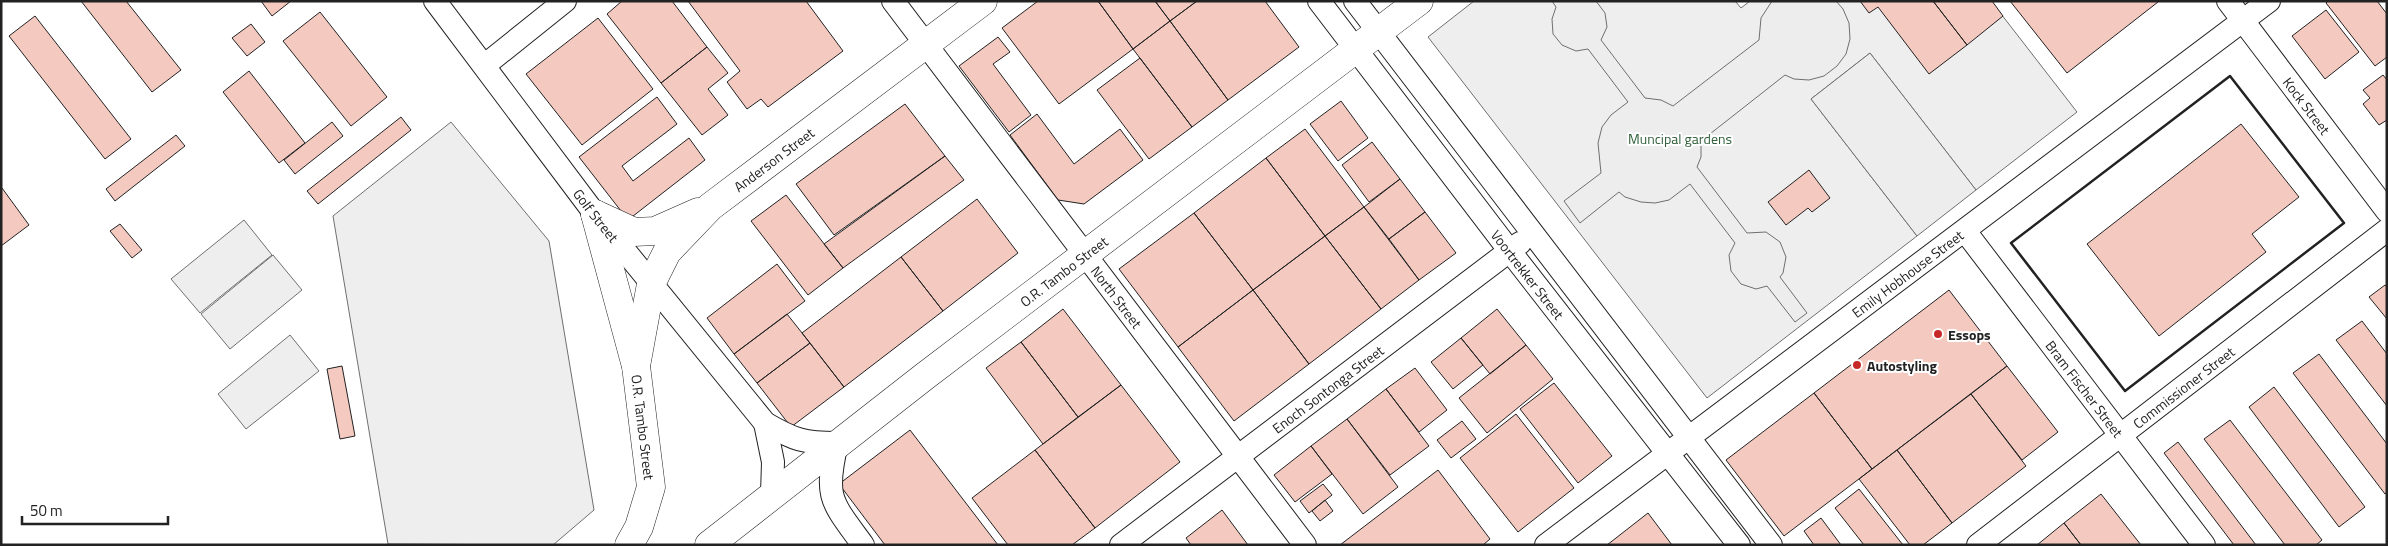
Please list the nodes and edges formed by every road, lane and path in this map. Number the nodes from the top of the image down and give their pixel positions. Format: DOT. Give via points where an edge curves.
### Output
graph roads {
  1 [pos="434,1"];
  2 [pos="565,1"];
  3 [pos="893,1"];
  4 [pos="983,1"];
  5 [pos="1319,1"];
  6 [pos="1355,1"];
  7 [pos="1419,1"];
  8 [pos="2228,1"];
  9 [pos="2269,1"];
  10 [pos="2243,21"];
  11 [pos="1378,32"];
  12 [pos="925,45"];
  13 [pos="1355,50"];
  14 [pos="485,65"];
  15 [pos="710,208"];
  16 [pos="2387,211"];
  17 [pos="595,214"];
  18 [pos="2387,230"];
  19 [pos="1965,231"];
  20 [pos="1534,234"];
  21 [pos="1509,250"];
  22 [pos="1086,255"];
  23 [pos="651,284"];
  24 [pos="636,366"];
  25 [pos="765,423"];
  26 [pos="2121,435"];
  27 [pos="1688,437"];
  28 [pos="837,444"];
  29 [pos="1667,452"];
  30 [pos="1238,456"];
  31 [pos="772,494"];
  32 [pos="629,545"];
  33 [pos="709,545"];
  34 [pos="863,545"];
  35 [pos="1121,545"];
  36 [pos="1305,545"];
  37 [pos="1546,545"];
  38 [pos="1739,545"];
  39 [pos="1771,545"];
  40 [pos="1978,545"];
  41 [pos="2204,545"];
  1 -- 14 [label="street, Golf Street"];
  2 -- 14 [label="street"];
  3 -- 12 [label="street, North Street"];
  4 -- 12 [label="main road, Anderson Street"];
  5 -- 13 [label="street, Voortrekker Street"];
  6 -- 11 [label="street, Voortrekker Street"];
  7 -- 11 [label="main road, O.R. Tambo Street"];
  8 -- 10 [label="street, Kock Street"];
  9 -- 10 [label="street, Emily Hobhouse Street"];
  10 -- 16 [label="street, Kock Street"];
  10 -- 19 [label="street, Emily Hobhouse Street"];
  11 -- 13 [label="main road, O.R. Tambo Street"];
  11 -- 20 [label="street, Voortrekker Street"];
  12 -- 15 [label="main road, Anderson Street"];
  12 -- 22 [label="street, North Street"];
  13 -- 21 [label="street, Voortrekker Street"];
  13 -- 22 [label="main road, O.R. Tambo Street"];
  14 -- 17 [label="street, Golf Street"];
  15 -- 17 [label="main road" via="655,231 634,232"];
  15 -- 23 [label="main road, Anderson Street" via="667,252"];
  17 -- 23 [label="street, Golf Street"];
  17 -- 24 [label="main road"];
  18 -- 26 [label="street, Commissioner Street"];
  19 -- 26 [label="street, Bram Fischer Street"];
  19 -- 27 [label="street, Emily Hobhouse Street"];
  20 -- 21 [label="street, Enoch Sontonga Street"];
  20 -- 27 [label="street, Voortrekker Street"];
  21 -- 29 [label="street, Voortrekker Street"];
  21 -- 30 [label="street, Enoch Sontonga Street"];
  22 -- 28 [label="main road, O.R. Tambo Street"];
  22 -- 30 [label="street, North Street"];
  23 -- 24 [label="main road, Anderson Street"];
  23 -- 25 [label="street, Golf Street"];
  24 -- 32 [label="main road, O.R. Tambo Street" via="651,488 639,527"];
  25 -- 28 [label="street, Golf Street" via="787,436 806,442"];
  25 -- 31 [label="street, Golf Street" via="773,462"];
  26 -- 40 [label="street, Commissioner Street"];
  26 -- 41 [label="street, Bram Fischer Street"];
  27 -- 29 [label="street, Emily Hobhouse Street"];
  27 -- 39 [label="street, Voortrekker Street"];
  28 -- 31 [label="main road, O.R. Tambo Street"];
  28 -- 34 [label="street" via="829,476 832,500"];
  29 -- 37 [label="street, Emily Hobhouse Street"];
  29 -- 38 [label="street, Voortrekker Street"];
  30 -- 35 [label="street, Enoch Sontonga Street"];
  30 -- 36 [label="street, North Street"];
  31 -- 33 [label="main road, O.R. Tambo Street"];
}
